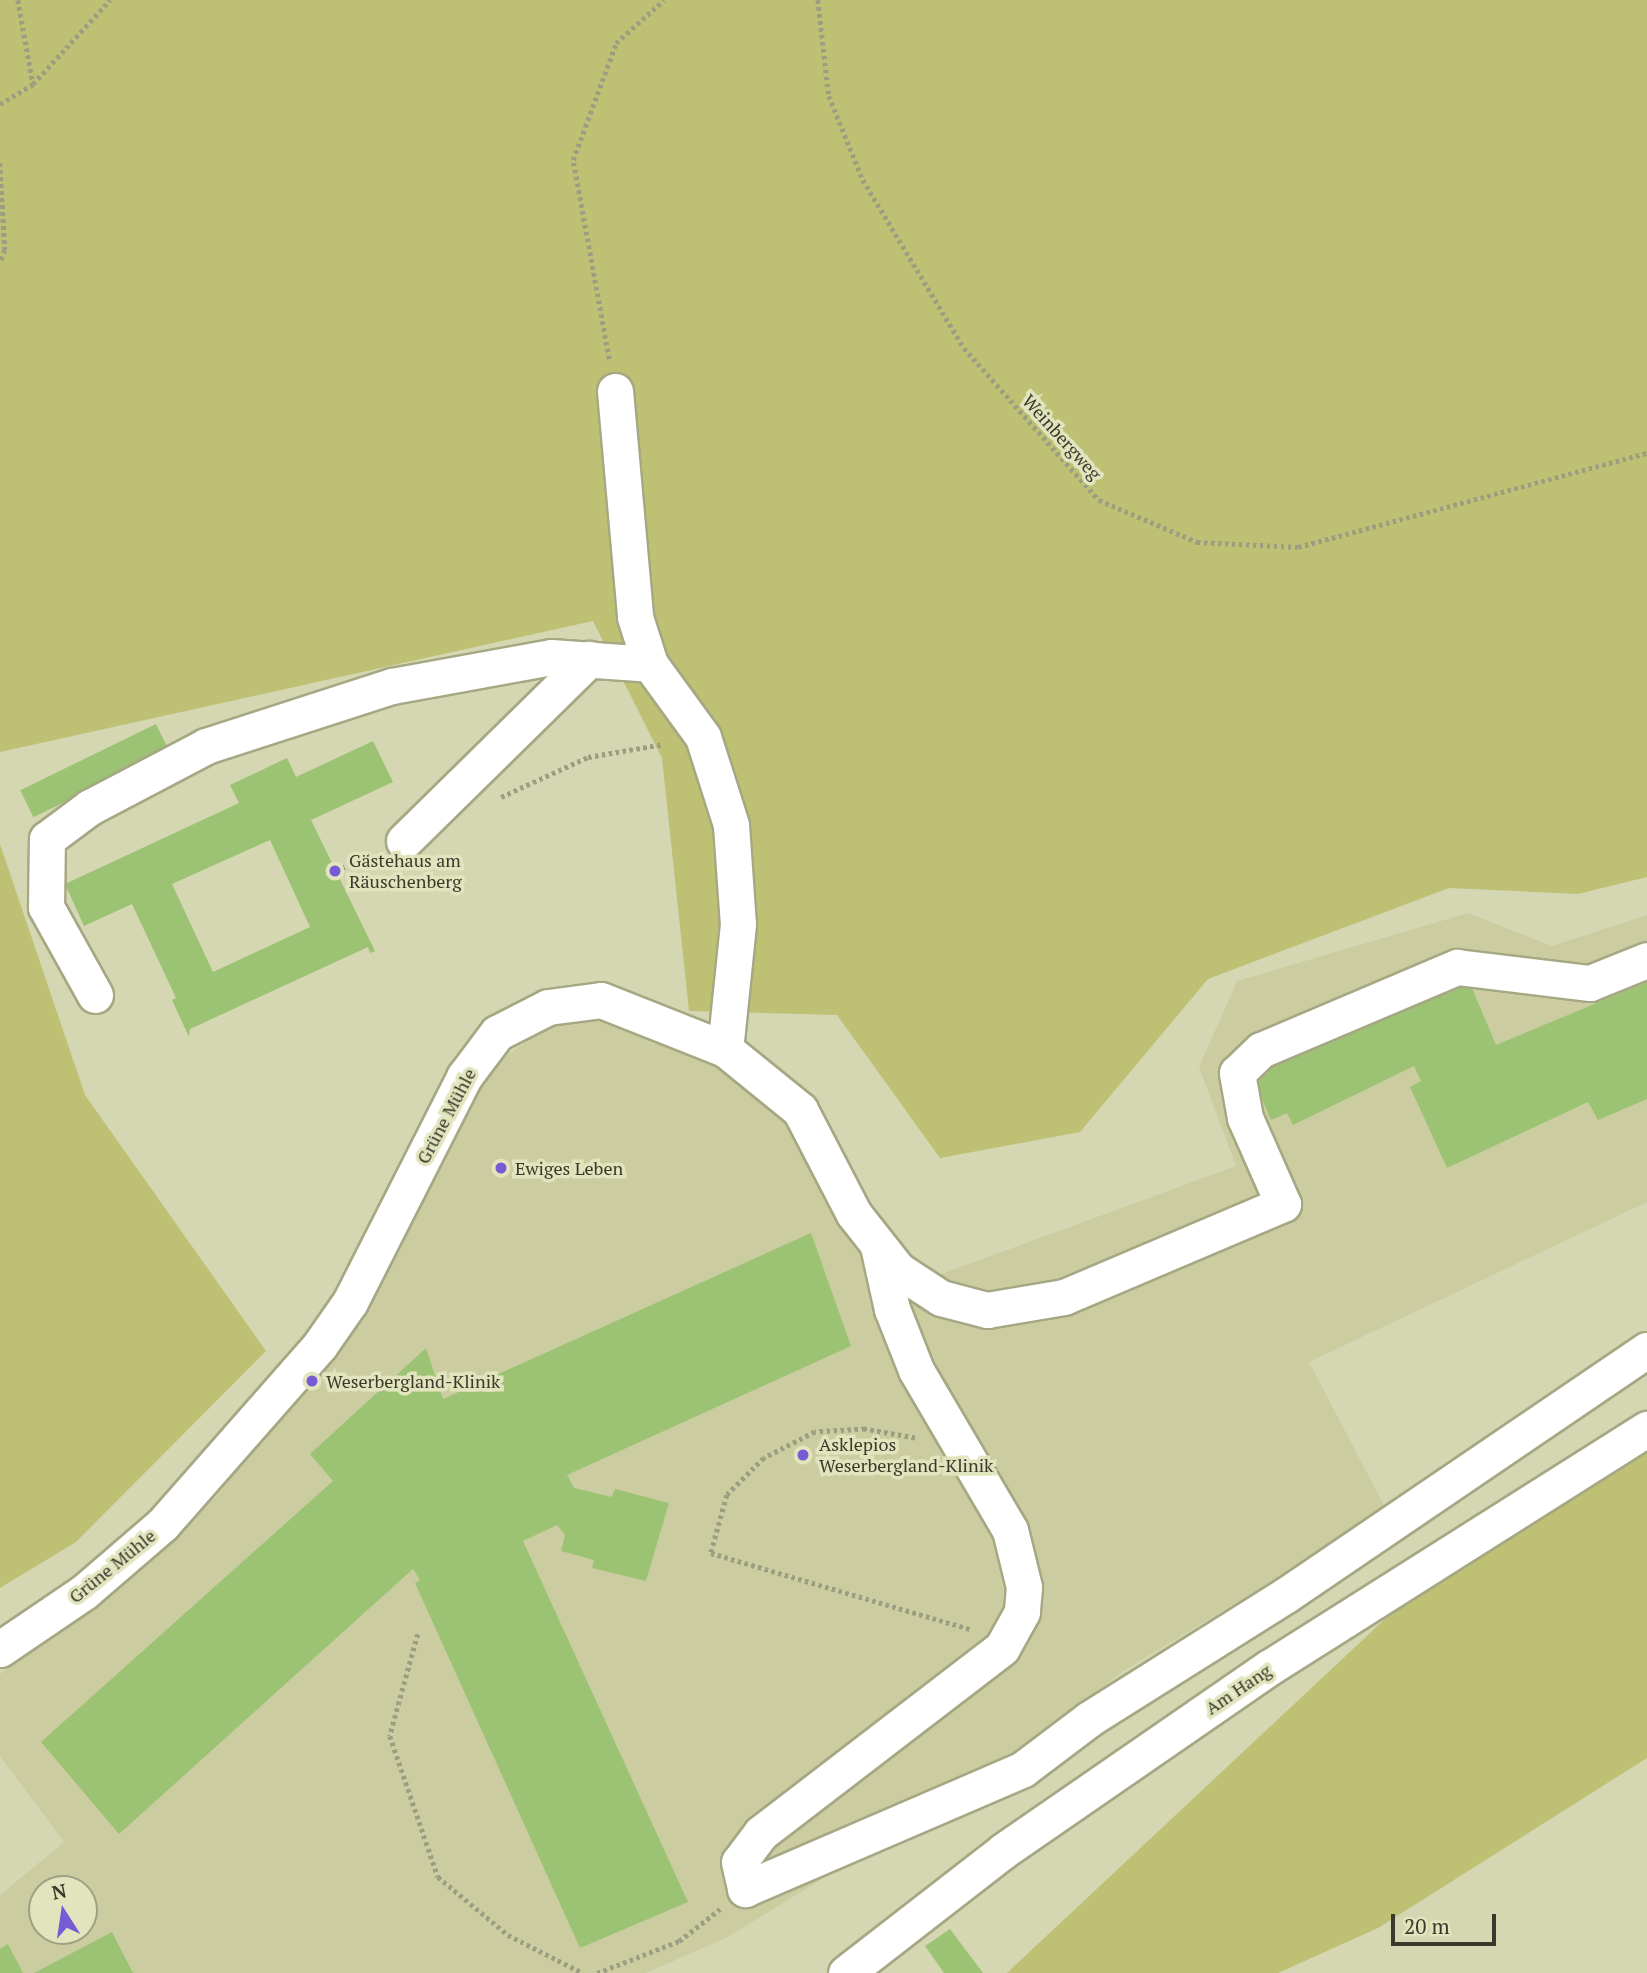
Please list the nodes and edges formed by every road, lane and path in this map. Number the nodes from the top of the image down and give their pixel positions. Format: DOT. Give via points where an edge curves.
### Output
graph roads {
  1 [pos="18,0"];
  2 [pos="110,0"];
  3 [pos="664,0"];
  4 [pos="818,0"];
  5 [pos="33,84"];
  6 [pos="0,104"];
  7 [pos="0,163"];
  8 [pos="0,263"];
  9 [pos="615,391"];
  10 [pos="1647,453"];
  11 [pos="589,659"];
  12 [pos="650,664"];
  13 [pos="703,737"];
  14 [pos="490,802"];
  15 [pos="404,841"];
  16 [pos="335,871"];
  17 [pos="1647,960"];
  18 [pos="95,995"];
  19 [pos="725,1049"];
  20 [pos="877,1243"];
  21 [pos="1647,1350"];
  22 [pos="1647,1429"];
  23 [pos="961,1447"];
  24 [pos="418,1634"];
  25 [pos="1007,1640"];
  26 [pos="0,1649"];
  27 [pos="745,1889"];
  28 [pos="583,1973"];
  29 [pos="597,1973"];
  30 [pos="846,1973"];
  1 -- 5 [label="path"];
  2 -- 5 [label="path"];
  3 -- 9 [label="path" via="616,43 573,160"];
  4 -- 10 [label="path, Weinbergweg" via="829,96 863,180 964,348 1099,500 1197,542 1298,547"];
  5 -- 6 [label="path"];
  7 -- 8 [label="path" via="5,250"];
  9 -- 12 [label="street" via="635,617"];
  11 -- 12 [label="street"];
  11 -- 15 [label="street"];
  11 -- 18 [label="street" via="551,657 392,686 206,746 90,807 47,839 46,907"];
  12 -- 13 [label="street"];
  13 -- 14 [label="path" via="588,757"];
  13 -- 19 [label="street" via="732,838 738,924"];
  15 -- 16 [label="path"];
  17 -- 20 [label="street, Grüne Mühle" via="1590,983 1457,967 1261,1050 1237,1073 1245,1118 1283,1204 1065,1297 987,1310 941,1298 898,1270"];
  19 -- 20 [label="street, Grüne Mühle" via="800,1110 854,1214"];
  19 -- 26 [label="street, Grüne Mühle" via="601,1000 548,1007 497,1033 464,1077 350,1302 320,1345 162,1525 84,1592"];
  20 -- 23 [label="street" via="892,1309 916,1370"];
  21 -- 27 [label="street" via="1286,1595 1089,1719 1023,1769"];
  22 -- 30 [label="street, Am Hang" via="1270,1667 1003,1851"];
  23 -- 25 [label="street" via="1010,1530 1024,1587 1022,1612"];
  23 -- 25 [label="path" via="865,1429 815,1432 764,1458 726,1494 711,1553"];
  24 -- 28 [label="path" via="390,1736 439,1877 508,1935"];
  25 -- 27 [label="street" via="761,1833 739,1862"];
  27 -- 29 [label="path" via="679,1941"];
}
